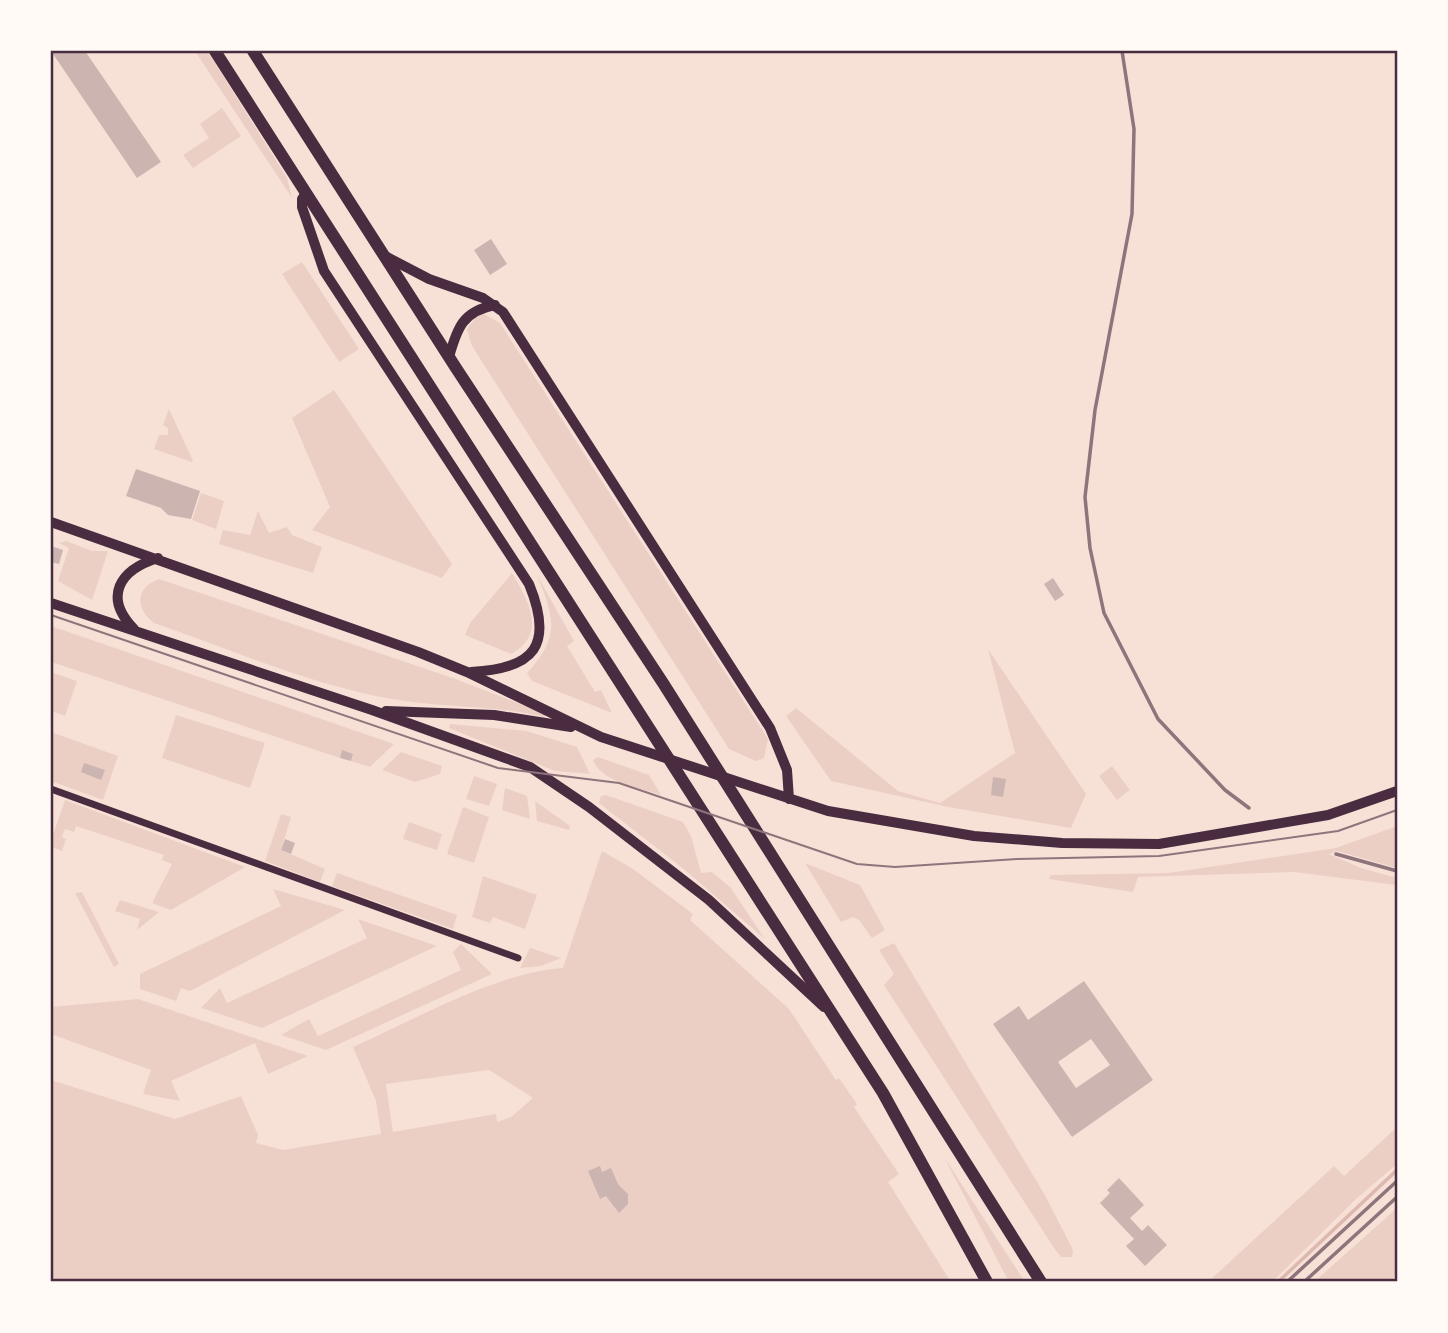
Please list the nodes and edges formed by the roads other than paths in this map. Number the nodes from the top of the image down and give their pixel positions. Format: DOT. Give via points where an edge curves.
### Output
graph roads {
  1 [pos="215,51"];
  2 [pos="253,51"];
  3 [pos="306,193"];
  4 [pos="385,256"];
  5 [pos="495,305"];
  6 [pos="449,356"];
  7 [pos="51,522"];
  8 [pos="158,558"];
  9 [pos="51,605"];
  10 [pos="135,631"];
  11 [pos="467,672"];
  12 [pos="372,710"];
  13 [pos="580,729"];
  14 [pos="51,789"];
  15 [pos="1397,791"];
  16 [pos="789,799"];
  17 [pos="518,958"];
  18 [pos="834,1017"];
  19 [pos="987,1282"];
  20 [pos="1041,1282"];
  1 -- 3 [label="main road"];
  2 -- 4 [label="main road"];
  3 -- 11 [label="main road" via="302,207 324,271 536,601 539,636 525,660 494,671"];
  3 -- 18 [label="main road"];
  4 -- 5 [label="main road"];
  4 -- 6 [label="main road"];
  5 -- 6 [label="main road" via="464,317"];
  5 -- 16 [label="main road" via="770,728 787,770"];
  6 -- 20 [label="main road" via="663,683"];
  7 -- 8 [label="main road"];
  8 -- 10 [label="main road" via="131,569 117,591 122,617"];
  8 -- 11 [label="main road"];
  9 -- 10 [label="main road"];
  10 -- 12 [label="main road"];
  11 -- 13 [label="main road"];
  12 -- 13 [label="main road" via="494,715"];
  12 -- 18 [label="main road" via="522,764 552,780 709,900"];
  13 -- 16 [label="main road"];
  14 -- 17 [label="street"];
  15 -- 16 [label="main road" via="1328,815 1160,844 974,836 828,811"];
  18 -- 19 [label="main road" via="883,1093"];
}
